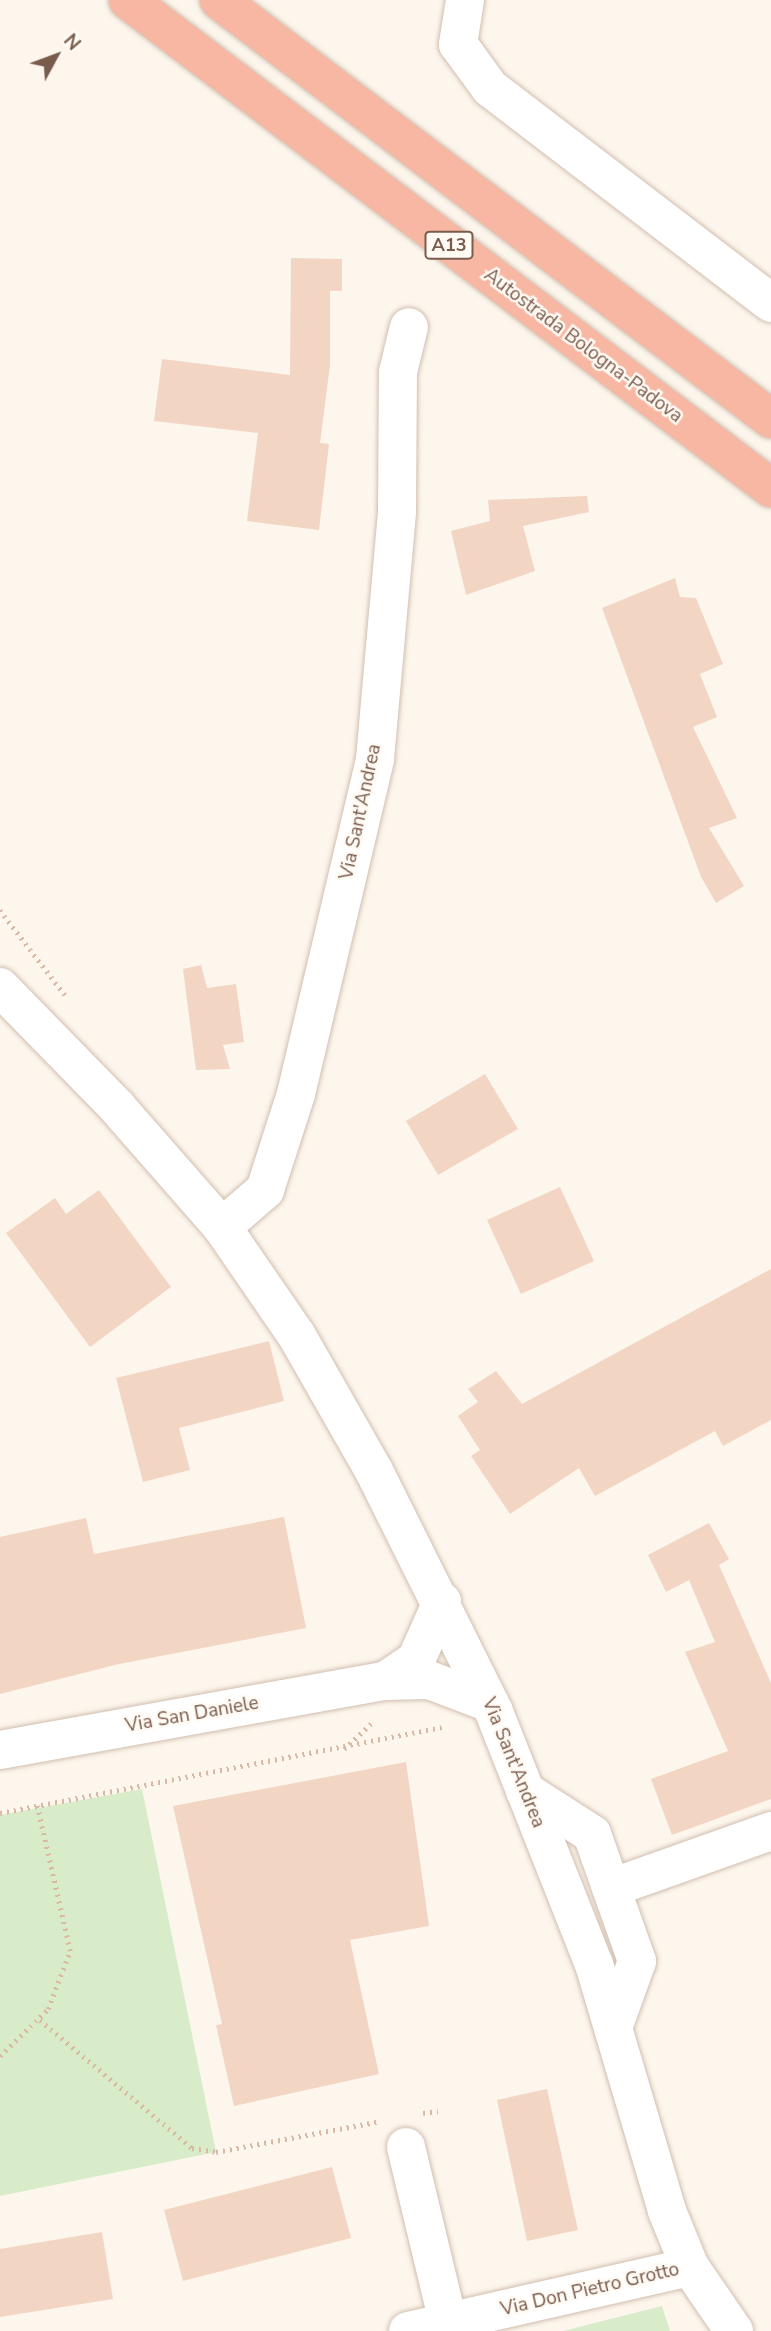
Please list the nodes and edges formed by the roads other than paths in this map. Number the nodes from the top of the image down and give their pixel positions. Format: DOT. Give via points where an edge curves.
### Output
graph roads {
  1 [pos="128,0"];
  2 [pos="219,0"];
  3 [pos="464,0"];
  4 [pos="771,303"];
  5 [pos="409,327"];
  6 [pos="771,419"];
  7 [pos="771,488"];
  8 [pos="0,987"];
  9 [pos="222,1227"];
  10 [pos="442,1602"];
  11 [pos="416,1660"];
  12 [pos="473,1668"];
  13 [pos="385,1681"];
  14 [pos="490,1703"];
  15 [pos="0,1750"];
  16 [pos="525,1791"];
  17 [pos="771,1831"];
  18 [pos="611,1888"];
  19 [pos="613,2028"];
  20 [pos="402,2127"];
  21 [pos="690,2267"];
  22 [pos="448,2322"];
  23 [pos="408,2331"];
  24 [pos="734,2331"];
  1 -- 7 [label="highway, Autostrada Bologna-Padova / A13"];
  2 -- 6 [label="highway"];
  3 -- 4 [label="street" via="458,44 489,88"];
  5 -- 9 [label="street, Via Sant'Andrea" via="398,372 397,511 375,759 296,1094 265,1191"];
  8 -- 9 [label="street, Via Sant'Andrea" via="117,1107"];
  9 -- 10 [label="street, Via Sant'Andrea" via="298,1336"];
  10 -- 11 [label="street"];
  10 -- 12 [label="street, Via Sant'Andrea"];
  11 -- 12 [label="street" via="443,1659"];
  11 -- 13 [label="street, Via San Daniele"];
  12 -- 14 [label="street, Via Sant'Andrea"];
  13 -- 14 [label="street, Via San Daniele" via="429,1680"];
  13 -- 15 [label="street, Via San Daniele"];
  14 -- 16 [label="street, Via Sant'Andrea"];
  16 -- 18 [label="street" via="592,1834"];
  16 -- 19 [label="street, Via Sant'Andrea" via="594,1964"];
  17 -- 18 [label="street"];
  18 -- 19 [label="street" via="636,1961"];
  19 -- 21 [label="street, Via Sant'Andrea"];
  20 -- 22 [label="street"];
  21 -- 22 [label="street, Via Don Pietro Grotto"];
  21 -- 24 [label="street, Via Sant'Andrea"];
  22 -- 23 [label="street, Via Don Pietro Grotto"];
}
